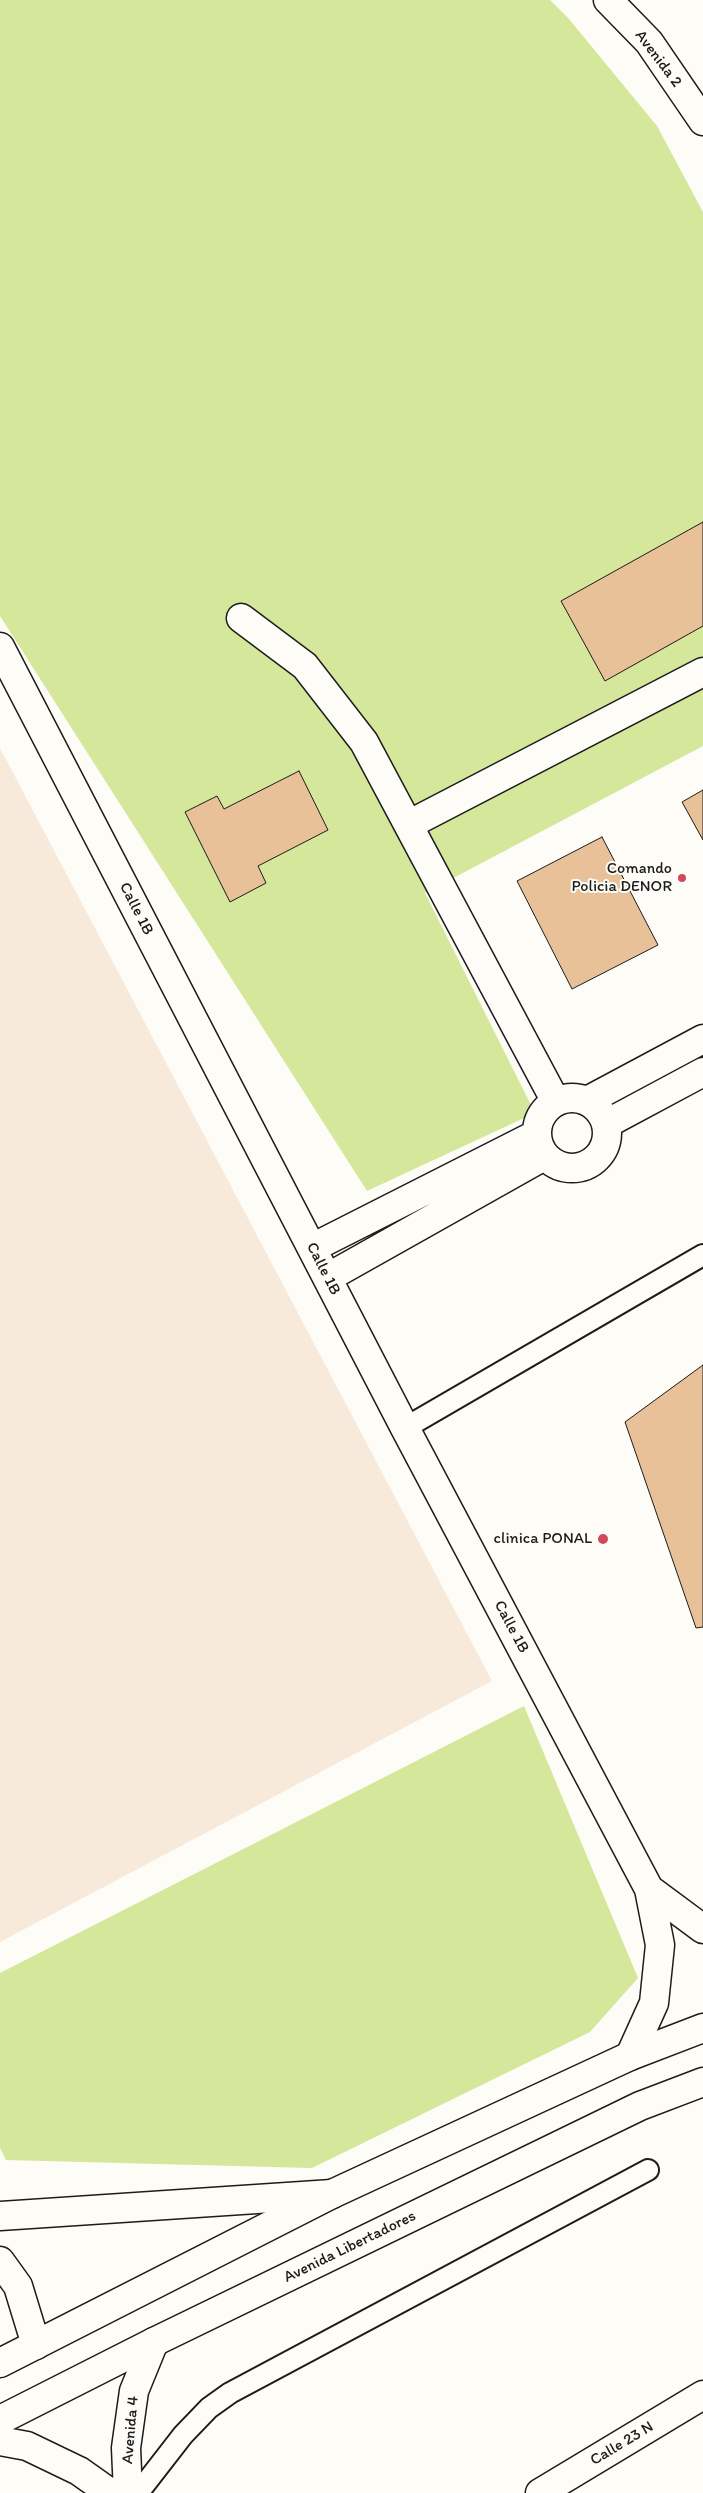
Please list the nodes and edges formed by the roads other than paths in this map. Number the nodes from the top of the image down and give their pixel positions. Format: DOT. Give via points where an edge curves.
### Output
graph roads {
  1 [pos="608,0"];
  2 [pos="703,122"];
  3 [pos="241,618"];
  4 [pos="0,647"];
  5 [pos="703,672"];
  6 [pos="410,824"];
  7 [pos="703,1039"];
  8 [pos="703,1072"];
  9 [pos="588,1101"];
  10 [pos="556,1102"];
  11 [pos="606,1124"];
  12 [pos="540,1145"];
  13 [pos="312,1248"];
  14 [pos="703,1255"];
  15 [pos="327,1278"];
  16 [pos="405,1428"];
  17 [pos="649,1888"];
  18 [pos="703,1930"];
  19 [pos="703,2028"];
  20 [pos="630,2056"];
  21 [pos="703,2082"];
  22 [pos="648,2170"];
  23 [pos="332,2194"];
  24 [pos="0,2216"];
  25 [pos="0,2260"];
  26 [pos="154,2342"];
  27 [pos="36,2345"];
  28 [pos="0,2363"];
  29 [pos="703,2395"];
  30 [pos="0,2420"];
  31 [pos="0,2441"];
  32 [pos="110,2493"];
  33 [pos="128,2493"];
  34 [pos="138,2493"];
  35 [pos="540,2493"];
  1 -- 2 [label="street, Avenida 2" via="649,42"];
  3 -- 6 [label="street" via="305,666 364,742"];
  4 -- 13 [label="street, Calle 1B"];
  5 -- 6 [label="street"];
  6 -- 10 [label="street"];
  7 -- 9 [label="street"];
  8 -- 11 [label="street"];
  9 -- 10 [label="street" via="566,1098"];
  9 -- 11 [label="street" via="596,1107"];
  10 -- 12 [label="street" via="545,1110 538,1122"];
  11 -- 12 [label="street" via="608,1135 598,1158 577,1169 565,1169 554,1164"];
  12 -- 13 [label="street"];
  12 -- 15 [label="street"];
  13 -- 15 [label="street, Calle 1B"];
  14 -- 16 [label="lane"];
  15 -- 16 [label="street, Calle 1B"];
  16 -- 17 [label="street, Calle 1B"];
  17 -- 18 [label="street, Calle 1B"];
  17 -- 20 [label="street, Calle 1B" via="660,1945 654,2003"];
  19 -- 20 [label="street"];
  20 -- 23 [label="street"];
  21 -- 26 [label="street, Avenida Libertadores" via="640,2106"];
  22 -- 34 [label="lane" via="230,2393 209,2408 183,2435"];
  23 -- 24 [label="street"];
  23 -- 27 [label="street"];
  25 -- 27 [label="street" via="18,2286"];
  26 -- 30 [label="street, Avenida Libertadores"];
  26 -- 33 [label="street, Avenida 4" via="134,2391 126,2448"];
  27 -- 28 [label="street"];
  29 -- 35 [label="street, Calle 23 N"];
  31 -- 32 [label="street" via="27,2446 79,2471"];
}
